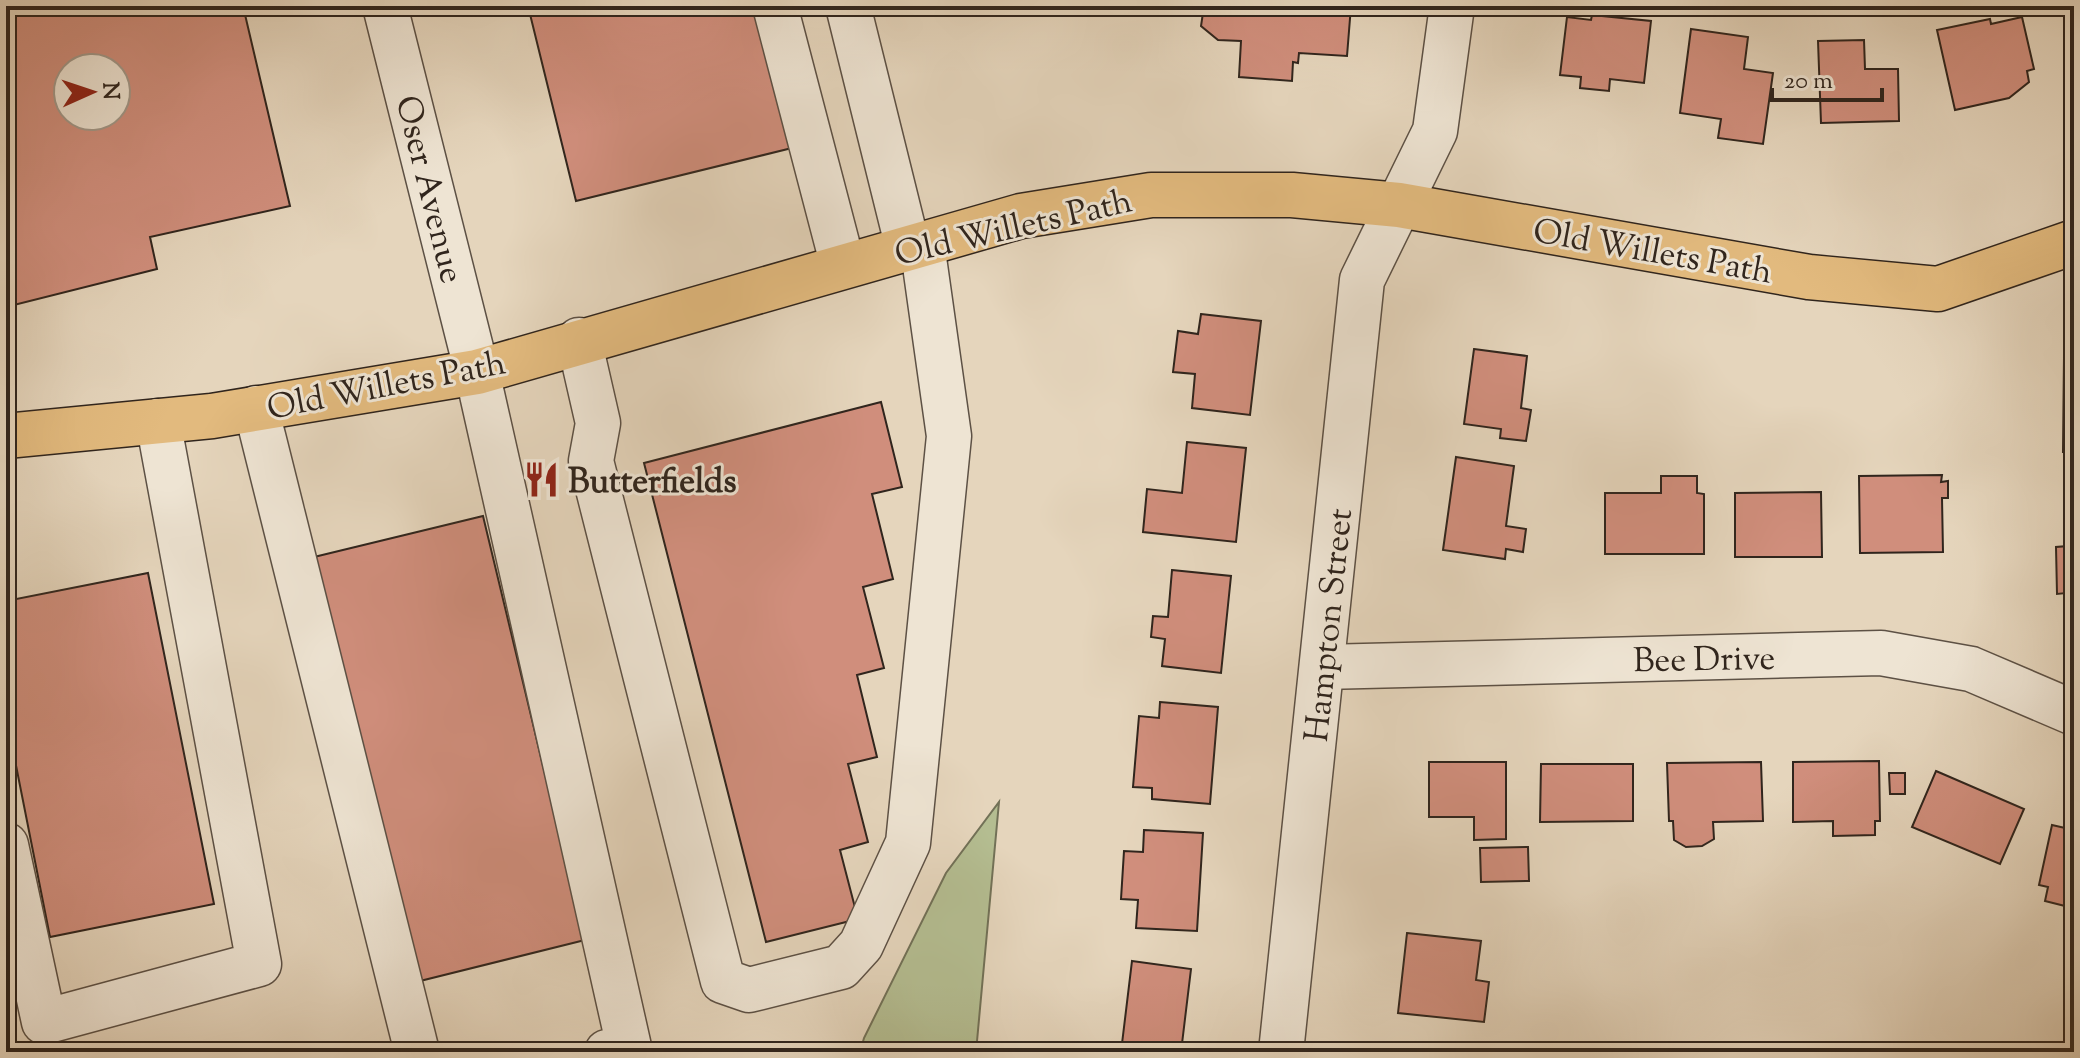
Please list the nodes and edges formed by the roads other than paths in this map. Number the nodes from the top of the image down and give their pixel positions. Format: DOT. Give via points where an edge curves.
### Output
graph roads {
  1 [pos="385,6"];
  2 [pos="775,6"];
  3 [pos="848,6"];
  4 [pos="1452,6"];
  5 [pos="1399,205"];
  6 [pos="2074,242"];
  7 [pos="915,246"];
  8 [pos="843,266"];
  9 [pos="579,340"];
  10 [pos="477,372"];
  11 [pos="256,408"];
  12 [pos="158,421"];
  13 [pos="6,436"];
  14 [pos="1323,667"];
  15 [pos="2074,713"];
  16 [pos="6,845"];
  17 [pos="622,1050"];
  18 [pos="417,1052"];
  19 [pos="1281,1052"];
  1 -- 10 [label="street, Oser Avenue"];
  2 -- 8 [label="street"];
  3 -- 7 [label="street"];
  4 -- 5 [label="street, Hampton Street" via="1435,131"];
  5 -- 6 [label="main road, Old Willets Path" via="1809,277 1938,289"];
  5 -- 7 [label="main road, Old Willets Path" via="1292,195 1151,195 1021,216"];
  5 -- 14 [label="street, Hampton Street" via="1362,280"];
  7 -- 8 [label="main road, Old Willets Path"];
  7 -- 9 [label="street" via="949,436 908,843 861,945 841,967 749,990 723,981 591,461 598,423"];
  8 -- 9 [label="main road, Old Willets Path"];
  9 -- 10 [label="main road, Old Willets Path"];
  10 -- 11 [label="main road, Old Willets Path"];
  10 -- 17 [label="street, Oser Avenue"];
  11 -- 12 [label="main road, Old Willets Path"];
  11 -- 18 [label="street"];
  12 -- 13 [label="main road, Old Willets Path"];
  12 -- 16 [label="street" via="259,964 44,1022"];
  14 -- 15 [label="street, Bee Drive" via="1881,653 1971,669"];
  14 -- 19 [label="street, Hampton Street"];
}
